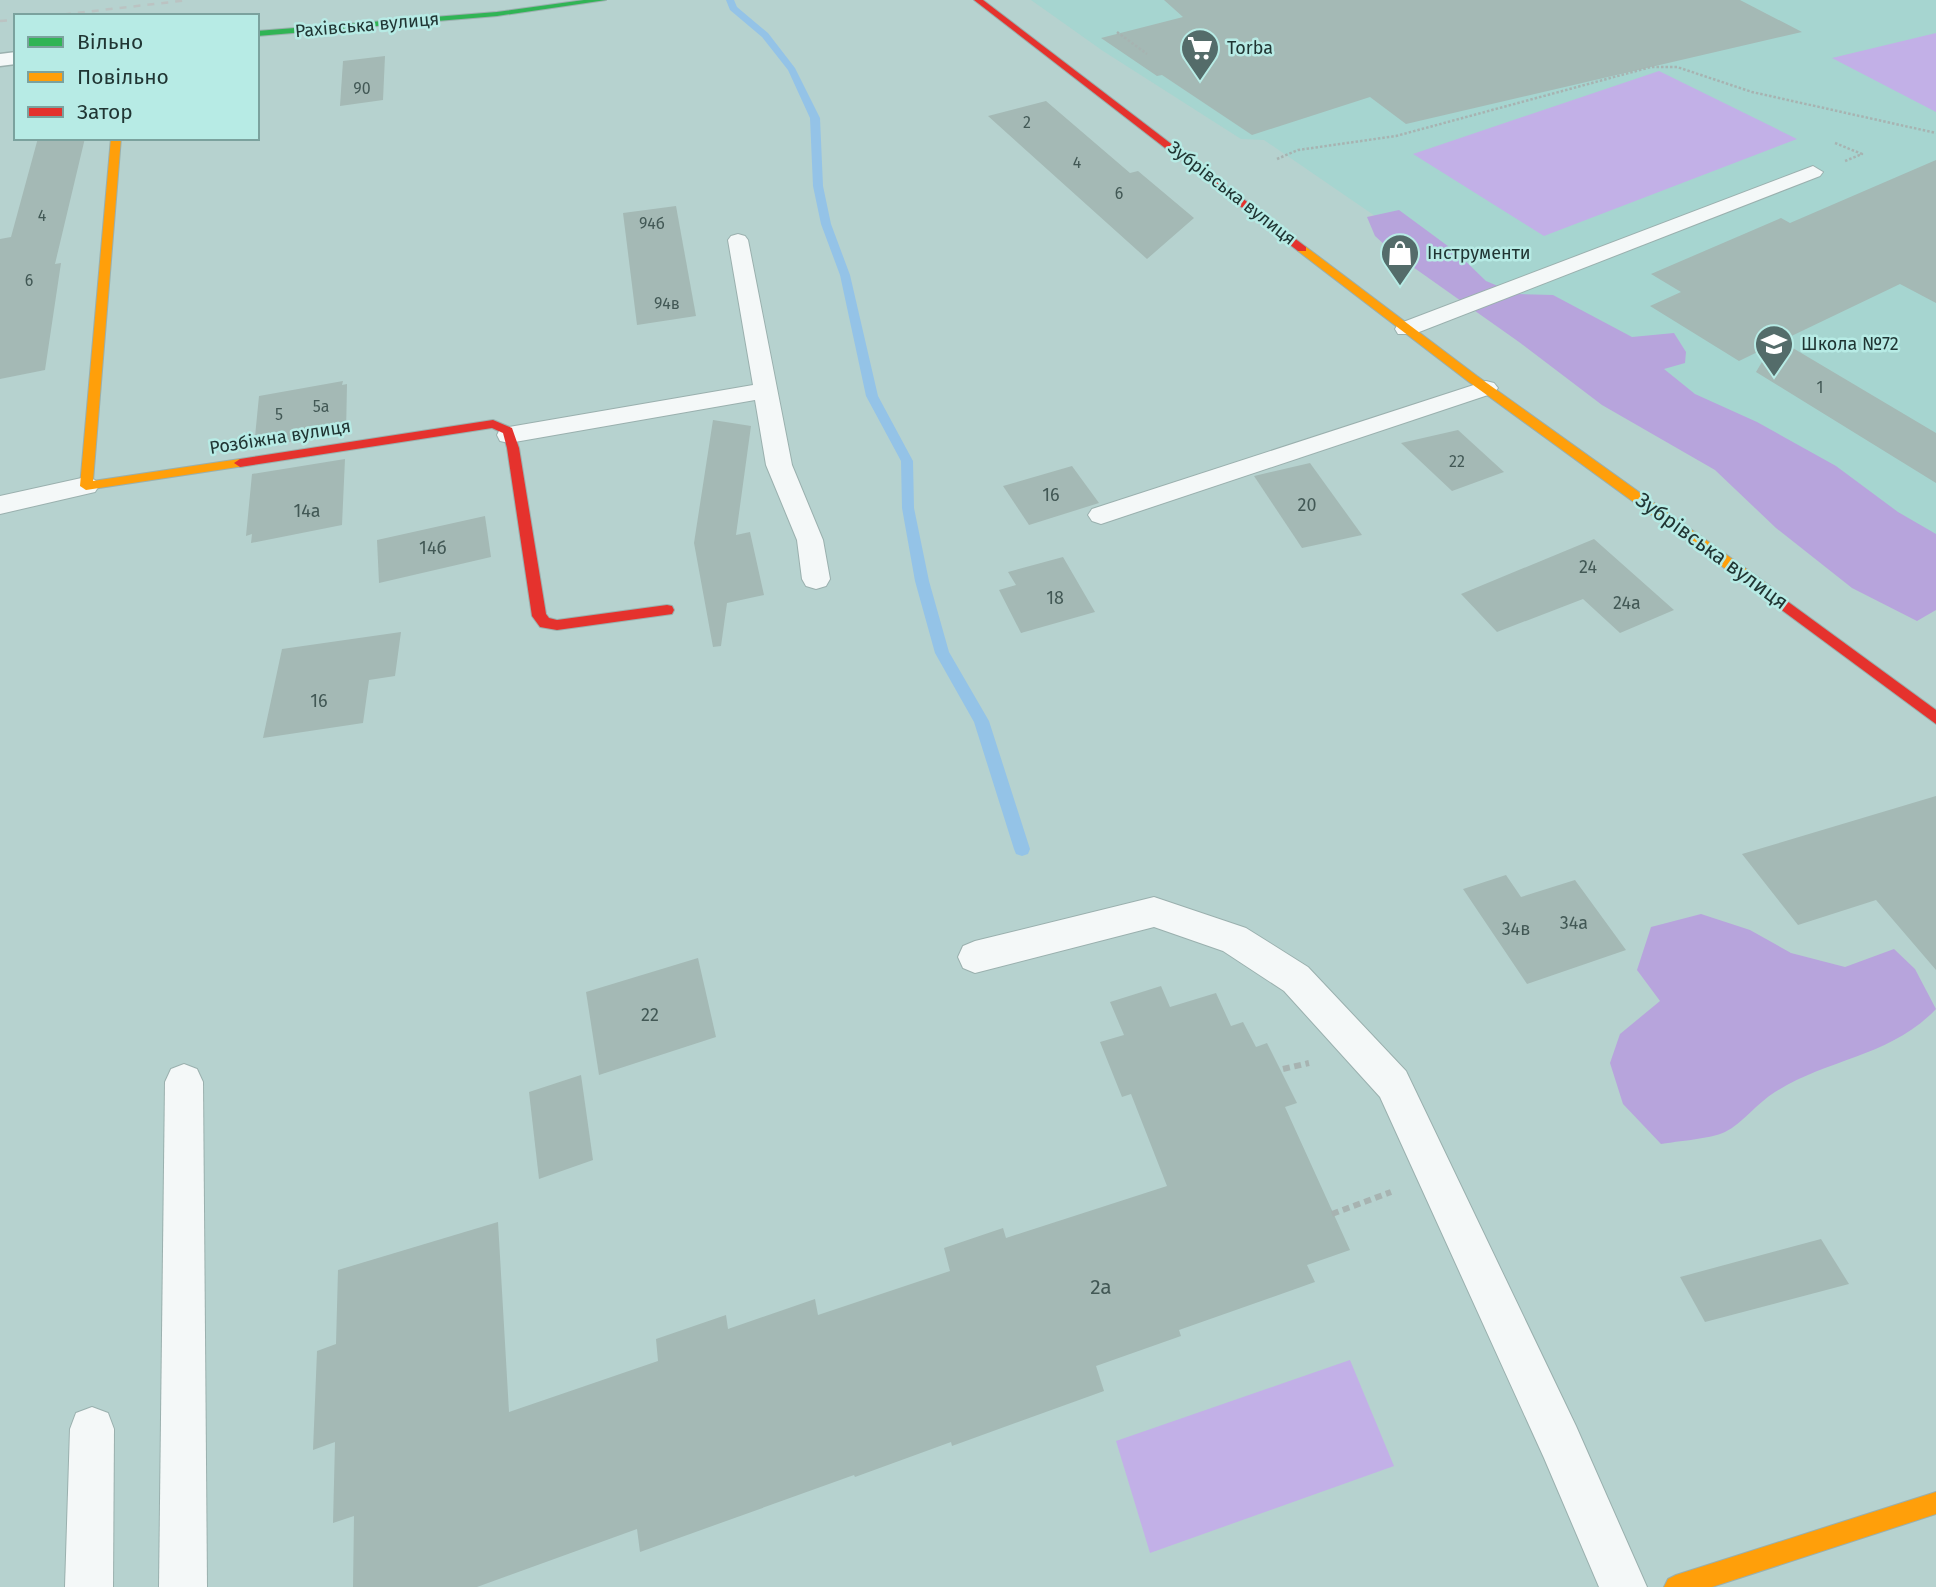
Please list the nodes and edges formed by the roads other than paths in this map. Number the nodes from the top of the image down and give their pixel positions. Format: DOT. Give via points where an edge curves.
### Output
graph roads {
  1 [pos="602,0"];
  2 [pos="978,0"];
  3 [pos="259,34"];
  4 [pos="116,140"];
  5 [pos="1813,172"];
  6 [pos="738,240"];
  7 [pos="1406,329"];
  8 [pos="1486,388"];
  9 [pos="764,391"];
  10 [pos="509,435"];
  11 [pos="86,486"];
  12 [pos="0,505"];
  13 [pos="1101,515"];
  14 [pos="816,579"];
  15 [pos="667,610"];
  16 [pos="1936,718"];
  17 [pos="975,957"];
  18 [pos="184,1082"];
  19 [pos="92,1429"];
  20 [pos="1936,1503"];
  21 [pos="89,1587"];
  22 [pos="183,1587"];
  23 [pos="1623,1587"];
  24 [pos="1676,1587"];
  1 -- 3 [label="street, Рахівська вулиця" via="497,14"];
  2 -- 7 [label="street, Зубрівська вулиця" via="1077,71"];
  4 -- 11 [label="street"];
  5 -- 7 [label="lane"];
  6 -- 9 [label="lane"];
  7 -- 8 [label="street, Зубрівська вулиця"];
  8 -- 13 [label="lane"];
  8 -- 16 [label="street, Зубрівська вулиця"];
  9 -- 10 [label="lane"];
  9 -- 14 [label="lane" via="779,466 810,540"];
  10 -- 11 [label="street, Розбіжна вулиця" via="493,424 475,426"];
  10 -- 15 [label="street" via="539,616 545,623"];
  11 -- 12 [label="lane"];
  17 -- 23 [label="lane" via="1154,912 1234,939 1296,979 1393,1084"];
  18 -- 22 [label="lane"];
  19 -- 21 [label="lane"];
  20 -- 24 [label="street"];
}
